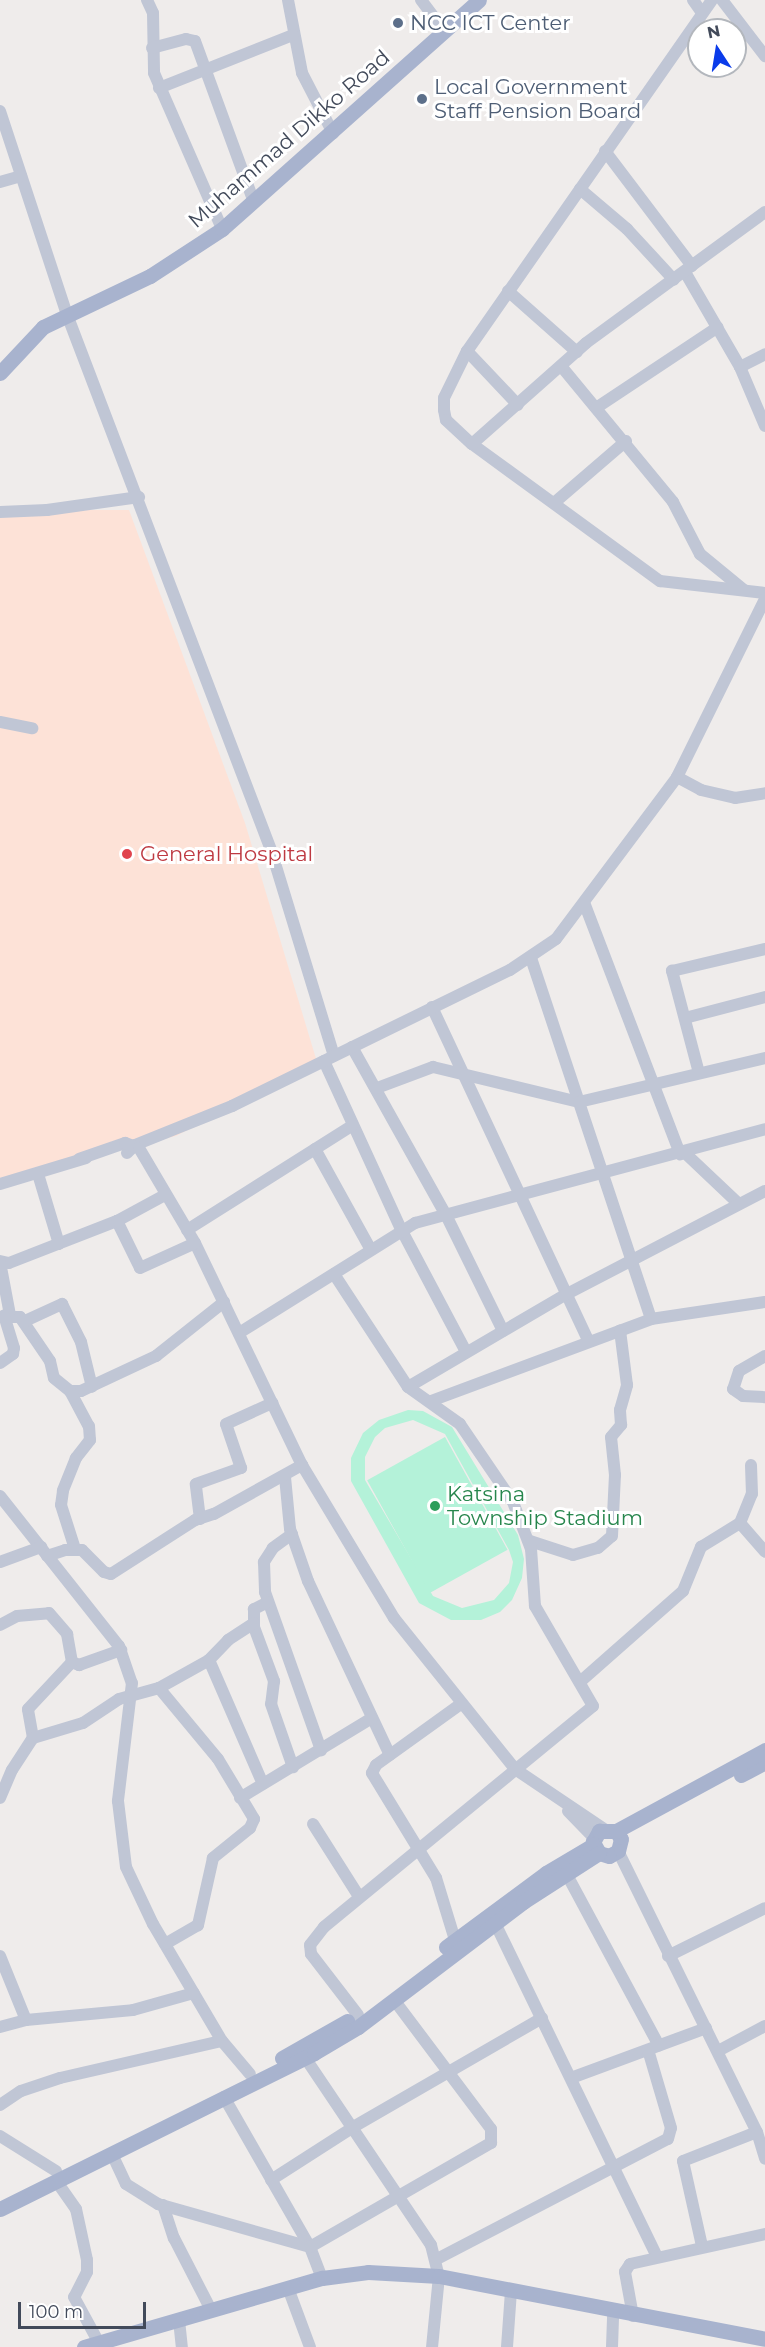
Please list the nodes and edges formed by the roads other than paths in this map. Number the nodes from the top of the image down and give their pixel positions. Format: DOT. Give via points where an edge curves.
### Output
graph roads {
  1 [pos="147,0"];
  2 [pos="421,0"];
  3 [pos="479,0"];
  4 [pos="693,0"];
  5 [pos="712,0"];
  6 [pos="722,0"];
  7 [pos="289,1"];
  8 [pos="702,13"];
  9 [pos="444,31"];
  10 [pos="293,35"];
  11 [pos="152,48"];
  12 [pos="765,56"];
  13 [pos="207,70"];
  14 [pos="159,88"];
  15 [pos="0,111"];
  16 [pos="333,134"];
  17 [pos="605,151"];
  18 [pos="21,176"];
  19 [pos="0,182"];
  20 [pos="580,189"];
  21 [pos="254,202"];
  22 [pos="765,213"];
  23 [pos="222,229"];
  24 [pos="688,269"];
  25 [pos="674,280"];
  26 [pos="508,291"];
  27 [pos="66,312"];
  28 [pos="718,327"];
  29 [pos="467,351"];
  30 [pos="577,352"];
  31 [pos="765,354"];
  32 [pos="561,366"];
  33 [pos="740,367"];
  34 [pos="0,373"];
  35 [pos="518,405"];
  36 [pos="596,408"];
  37 [pos="765,426"];
  38 [pos="626,441"];
  39 [pos="472,444"];
  40 [pos="139,497"];
  41 [pos="554,503"];
  42 [pos="0,512"];
  43 [pos="745,591"];
  44 [pos="765,593"];
  45 [pos="765,599"];
  46 [pos="765,619"];
  47 [pos="736,664"];
  48 [pos="0,722"];
  49 [pos="32,728"];
  50 [pos="677,777"];
  51 [pos="765,793"];
  52 [pos="585,905"];
  53 [pos="765,950"];
  54 [pos="531,958"];
  55 [pos="765,997"];
  56 [pos="432,1007"];
  57 [pos="685,1018"];
  58 [pos="352,1047"];
  59 [pos="329,1058"];
  60 [pos="765,1058"];
  61 [pos="699,1073"];
  62 [pos="465,1075"];
  63 [pos="655,1083"];
  64 [pos="377,1088"];
  65 [pos="579,1102"];
  66 [pos="353,1125"];
  67 [pos="765,1129"];
  68 [pos="131,1149"];
  69 [pos="315,1149"];
  70 [pos="683,1153"];
  71 [pos="38,1174"];
  72 [pos="602,1174"];
  73 [pos="0,1184"];
  74 [pos="765,1191"];
  75 [pos="165,1195"];
  76 [pos="521,1195"];
  77 [pos="739,1204"];
  78 [pos="446,1215"];
  79 [pos="117,1221"];
  80 [pos="401,1229"];
  81 [pos="187,1230"];
  82 [pos="195,1243"];
  83 [pos="59,1244"];
  84 [pos="371,1250"];
  85 [pos="630,1260"];
  86 [pos="0,1261"];
  87 [pos="334,1274"];
  88 [pos="565,1295"];
  89 [pos="224,1302"];
  90 [pos="765,1302"];
  91 [pos="4,1316"];
  92 [pos="651,1320"];
  93 [pos="25,1321"];
  94 [pos="620,1330"];
  95 [pos="503,1331"];
  96 [pos="239,1333"];
  97 [pos="588,1340"];
  98 [pos="466,1352"];
  99 [pos="765,1356"];
  100 [pos="0,1363"];
  101 [pos="92,1387"];
  102 [pos="408,1387"];
  103 [pos="70,1391"];
  104 [pos="765,1397"];
  105 [pos="430,1401"];
  106 [pos="272,1404"];
  107 [pos="302,1465"];
  108 [pos="751,1465"];
  109 [pos="285,1477"];
  110 [pos="0,1496"];
  111 [pos="200,1519"];
  112 [pos="740,1523"];
  113 [pos="292,1534"];
  114 [pos="530,1541"];
  115 [pos="75,1549"];
  116 [pos="44,1551"];
  117 [pos="765,1552"];
  118 [pos="0,1562"];
  119 [pos="268,1602"];
  120 [pos="254,1623"];
  121 [pos="0,1625"];
  122 [pos="121,1650"];
  123 [pos="209,1660"];
  124 [pos="72,1662"];
  125 [pos="581,1681"];
  126 [pos="159,1688"];
  127 [pos="131,1695"];
  128 [pos="461,1704"];
  129 [pos="372,1718"];
  130 [pos="33,1738"];
  131 [pos="321,1750"];
  132 [pos="765,1750"];
  133 [pos="390,1755"];
  134 [pos="765,1762"];
  135 [pos="293,1767"];
  136 [pos="515,1769"];
  137 [pos="264,1784"];
  138 [pos="0,1798"];
  139 [pos="240,1798"];
  140 [pos="313,1824"];
  141 [pos="607,1843"];
  142 [pos="419,1848"];
  143 [pos="566,1873"];
  144 [pos="357,1895"];
  145 [pos="765,1908"];
  146 [pos="495,1923"];
  147 [pos="455,1940"];
  148 [pos="165,1944"];
  149 [pos="0,1956"];
  150 [pos="668,1956"];
  151 [pos="194,1993"];
  152 [pos="394,2000"];
  153 [pos="357,2015"];
  154 [pos="542,2018"];
  155 [pos="26,2020"];
  156 [pos="765,2026"];
  157 [pos="0,2027"];
  158 [pos="706,2028"];
  159 [pos="222,2040"];
  160 [pos="653,2048"];
  161 [pos="307,2051"];
  162 [pos="718,2051"];
  163 [pos="445,2072"];
  164 [pos="250,2074"];
  165 [pos="571,2078"];
  166 [pos="224,2097"];
  167 [pos="0,2104"];
  168 [pos="355,2126"];
  169 [pos="757,2132"];
  170 [pos="0,2136"];
  171 [pos="763,2144"];
  172 [pos="112,2154"];
  173 [pos="765,2159"];
  174 [pos="615,2166"];
  175 [pos="56,2176"];
  176 [pos="271,2180"];
  177 [pos="401,2197"];
  178 [pos="0,2199"];
  179 [pos="163,2205"];
  180 [pos="0,2209"];
  181 [pos="424,2232"];
  182 [pos="765,2234"];
  183 [pos="702,2246"];
  184 [pos="310,2247"];
  185 [pos="657,2256"];
  186 [pos="437,2259"];
  187 [pos="435,2276"];
  188 [pos="322,2278"];
  189 [pos="288,2288"];
  190 [pos="511,2291"];
  191 [pos="211,2310"];
  192 [pos="613,2312"];
  193 [pos="633,2316"];
  194 [pos="179,2320"];
  195 [pos="765,2338"];
  196 [pos="744,2341"];
  197 [pos="91,2345"];
  198 [pos="183,2347"];
  199 [pos="310,2347"];
  200 [pos="432,2347"];
  201 [pos="507,2347"];
  202 [pos="612,2347"];
  1 -- 11 [label="street" via="153,13"];
  2 -- 9 [label="street"];
  3 -- 9 [label="main road, Muhammad Dikko Road"];
  4 -- 8 [label="street"];
  5 -- 8 [label="street"];
  6 -- 12 [label="street"];
  7 -- 10 [label="street"];
  8 -- 17 [label="street"];
  9 -- 16 [label="main road, Muhammad Dikko Road"];
  10 -- 13 [label="street"];
  10 -- 16 [label="street" via="302,73"];
  11 -- 13 [label="street" via="195,40"];
  11 -- 14 [label="street"];
  13 -- 14 [label="street"];
  13 -- 21 [label="street"];
  14 -- 23 [label="street"];
  15 -- 18 [label="street"];
  16 -- 21 [label="main road, Muhammad Dikko Road"];
  17 -- 20 [label="street"];
  17 -- 24 [label="street"];
  18 -- 19 [label="street"];
  18 -- 27 [label="street"];
  20 -- 25 [label="street" via="627,230"];
  20 -- 26 [label="street"];
  21 -- 23 [label="main road, Muhammad Dikko Road"];
  22 -- 24 [label="street"];
  23 -- 27 [label="main road, Muhammad Dikko Road" via="150,276"];
  24 -- 25 [label="street"];
  24 -- 28 [label="street"];
  25 -- 30 [label="street"];
  26 -- 29 [label="street"];
  26 -- 30 [label="street"];
  27 -- 34 [label="main road, Muhammad Dikko Road" via="43,327"];
  27 -- 40 [label="street"];
  28 -- 33 [label="street"];
  28 -- 36 [label="street"];
  29 -- 35 [label="street"];
  29 -- 39 [label="street" via="444,398 444,410 446,420"];
  30 -- 32 [label="street"];
  31 -- 33 [label="street"];
  32 -- 35 [label="street"];
  32 -- 36 [label="street"];
  33 -- 37 [label="street"];
  35 -- 39 [label="street"];
  36 -- 38 [label="street"];
  38 -- 41 [label="street"];
  38 -- 43 [label="street" via="673,502 696,548"];
  39 -- 41 [label="street"];
  40 -- 42 [label="street" via="47,510"];
  40 -- 59 [label="street" via="271,850"];
  41 -- 43 [label="street" via="660,581"];
  43 -- 44 [label="street"];
  45 -- 47 [label="street"];
  46 -- 47 [label="street"];
  47 -- 50 [label="street"];
  48 -- 49 [label="street"];
  50 -- 51 [label="street" via="701,790 735,798"];
  50 -- 52 [label="street"];
  52 -- 54 [label="street" via="556,939"];
  52 -- 63 [label="street"];
  53 -- 57 [label="street" via="673,968"];
  54 -- 56 [label="street"];
  54 -- 65 [label="street"];
  55 -- 57 [label="street"];
  56 -- 58 [label="street"];
  56 -- 62 [label="street"];
  57 -- 61 [label="street"];
  58 -- 59 [label="street"];
  58 -- 64 [label="street"];
  59 -- 66 [label="street"];
  59 -- 68 [label="street" via="232,1106"];
  60 -- 61 [label="street"];
  61 -- 63 [label="street"];
  62 -- 64 [label="street" via="428,1068"];
  62 -- 65 [label="street"];
  62 -- 76 [label="street"];
  63 -- 65 [label="street"];
  63 -- 70 [label="street"];
  64 -- 78 [label="street"];
  65 -- 72 [label="street"];
  66 -- 69 [label="street"];
  66 -- 80 [label="street"];
  67 -- 70 [label="street"];
  68 -- 71 [label="street" via="79,1159"];
  68 -- 75 [label="street"];
  69 -- 81 [label="street"];
  69 -- 84 [label="street"];
  70 -- 72 [label="street"];
  70 -- 77 [label="street"];
  71 -- 73 [label="street"];
  71 -- 83 [label="street"];
  72 -- 76 [label="street"];
  72 -- 85 [label="street"];
  74 -- 77 [label="street"];
  75 -- 79 [label="street"];
  75 -- 81 [label="street"];
  76 -- 78 [label="street"];
  76 -- 88 [label="street"];
  77 -- 85 [label="street"];
  78 -- 80 [label="street"];
  78 -- 95 [label="street"];
  79 -- 82 [label="street" via="142,1268"];
  79 -- 83 [label="street"];
  80 -- 84 [label="street"];
  80 -- 98 [label="street"];
  81 -- 82 [label="street"];
  82 -- 89 [label="street"];
  83 -- 86 [label="street" via="9,1263"];
  84 -- 87 [label="street"];
  85 -- 88 [label="street"];
  85 -- 92 [label="street"];
  86 -- 91 [label="street"];
  87 -- 96 [label="street"];
  87 -- 102 [label="street"];
  88 -- 95 [label="street"];
  88 -- 97 [label="street"];
  89 -- 96 [label="street"];
  89 -- 101 [label="street" via="156,1356"];
  90 -- 92 [label="street"];
  91 -- 93 [label="street"];
  91 -- 100 [label="street" via="14,1348 13,1354"];
  92 -- 94 [label="street"];
  93 -- 101 [label="street" via="63,1304 81,1342"];
  93 -- 103 [label="street" via="50,1361 54,1378"];
  94 -- 97 [label="street"];
  94 -- 114 [label="street" via="627,1385 620,1410 621,1425 611,1437 615,1475 612,1536 598,1548 573,1555"];
  95 -- 98 [label="street"];
  96 -- 106 [label="street"];
  97 -- 105 [label="street"];
  98 -- 102 [label="street"];
  99 -- 104 [label="street" via="739,1371 733,1389 743,1396"];
  101 -- 103 [label="street"];
  102 -- 105 [label="street"];
  103 -- 115 [label="street" via="89,1426 90,1440 76,1458 63,1491 62,1505"];
  105 -- 114 [label="street" via="450,1414 472,1438 513,1502"];
  106 -- 107 [label="street"];
  106 -- 111 [label="street" via="226,1424 242,1468 196,1484"];
  107 -- 109 [label="street"];
  107 -- 128 [label="street" via="394,1618"];
  108 -- 112 [label="street" via="752,1494"];
  109 -- 111 [label="street"];
  109 -- 113 [label="street"];
  110 -- 116 [label="street"];
  111 -- 115 [label="street" via="111,1574"];
  112 -- 117 [label="street"];
  112 -- 125 [label="street" via="701,1547 683,1591"];
  113 -- 119 [label="street" via="273,1548 264,1562"];
  113 -- 129 [label="street" via="325,1622"];
  114 -- 125 [label="street" via="535,1606"];
  115 -- 116 [label="street"];
  116 -- 118 [label="street"];
  116 -- 122 [label="street"];
  119 -- 120 [label="street" via="255,1607"];
  119 -- 131 [label="street"];
  120 -- 123 [label="street" via="228,1640"];
  120 -- 135 [label="street" via="274,1681 271,1704"];
  121 -- 124 [label="street" via="17,1616 49,1613 59,1620 67,1634"];
  122 -- 124 [label="street" via="79,1665"];
  122 -- 127 [label="street" via="132,1683"];
  123 -- 126 [label="street"];
  123 -- 137 [label="street"];
  124 -- 130 [label="street" via="28,1709"];
  125 -- 136 [label="street" via="592,1709"];
  126 -- 127 [label="street"];
  126 -- 139 [label="street" via="218,1759"];
  127 -- 130 [label="street" via="83,1723"];
  127 -- 148 [label="street" via="118,1801 126,1867"];
  128 -- 133 [label="street"];
  128 -- 136 [label="street"];
  129 -- 131 [label="street"];
  129 -- 133 [label="street"];
  130 -- 138 [label="street" via="17,1760"];
  131 -- 135 [label="street"];
  132 -- 141 [label="main road"];
  133 -- 142 [label="street" via="375,1765 373,1780"];
  134 -- 141 [label="main road"];
  135 -- 137 [label="street"];
  136 -- 141 [label="street" via="560,1800"];
  136 -- 142 [label="street"];
  137 -- 139 [label="street"];
  139 -- 148 [label="street" via="253,1816 253,1823 213,1858 198,1925"];
  140 -- 144 [label="street"];
  141 -- 143 [label="main road"];
  141 -- 147 [label="main road" via="546,1873"];
  141 -- 150 [label="street"];
  142 -- 144 [label="street"];
  142 -- 147 [label="street" via="442,1894"];
  143 -- 146 [label="main road"];
  143 -- 160 [label="street"];
  144 -- 153 [label="street" via="324,1927 309,1949"];
  145 -- 150 [label="street"];
  146 -- 152 [label="main road"];
  146 -- 154 [label="street"];
  147 -- 153 [label="main road"];
  148 -- 151 [label="street"];
  149 -- 155 [label="street"];
  150 -- 158 [label="street"];
  151 -- 155 [label="street" via="133,2010"];
  151 -- 159 [label="street"];
  152 -- 161 [label="main road"];
  152 -- 163 [label="street"];
  153 -- 161 [label="main road"];
  154 -- 163 [label="street"];
  154 -- 165 [label="street"];
  155 -- 157 [label="street"];
  156 -- 162 [label="street"];
  158 -- 160 [label="street"];
  158 -- 162 [label="street"];
  159 -- 164 [label="street"];
  159 -- 167 [label="street" via="87,2070 21,2091"];
  160 -- 165 [label="street"];
  160 -- 174 [label="street" via="671,2134"];
  161 -- 164 [label="main road"];
  161 -- 166 [label="main road"];
  161 -- 168 [label="street"];
  162 -- 169 [label="street"];
  163 -- 168 [label="street"];
  163 -- 177 [label="street" via="491,2129 491,2143"];
  164 -- 175 [label="main road"];
  165 -- 174 [label="street"];
  166 -- 172 [label="main road"];
  166 -- 176 [label="street"];
  168 -- 176 [label="street"];
  168 -- 177 [label="street"];
  169 -- 171 [label="street"];
  169 -- 183 [label="street" via="683,2161"];
  170 -- 175 [label="street"];
  171 -- 173 [label="street"];
  172 -- 175 [label="main road"];
  172 -- 179 [label="street" via="126,2184"];
  174 -- 185 [label="street"];
  174 -- 186 [label="street"];
  175 -- 178 [label="main road"];
  175 -- 180 [label="main road"];
  175 -- 197 [label="street" via="76,2209 87,2260 87,2272 74,2297"];
  176 -- 184 [label="street"];
  177 -- 181 [label="street"];
  177 -- 184 [label="street"];
  179 -- 184 [label="street"];
  179 -- 191 [label="street" via="174,2238"];
  181 -- 186 [label="street"];
  181 -- 187 [label="street"];
  182 -- 183 [label="street"];
  183 -- 185 [label="street"];
  184 -- 188 [label="street"];
  185 -- 193 [label="street" via="626,2268"];
  186 -- 187 [label="street"];
  187 -- 188 [label="main road" via="368,2272"];
  187 -- 190 [label="main road"];
  187 -- 200 [label="street"];
  188 -- 189 [label="main road"];
  189 -- 191 [label="main road"];
  189 -- 199 [label="street"];
  190 -- 192 [label="main road"];
  190 -- 201 [label="street"];
  191 -- 194 [label="main road"];
  192 -- 193 [label="main road"];
  192 -- 202 [label="street"];
  193 -- 196 [label="main road"];
  194 -- 197 [label="main road"];
  194 -- 198 [label="street"];
  195 -- 196 [label="main road"];
}
